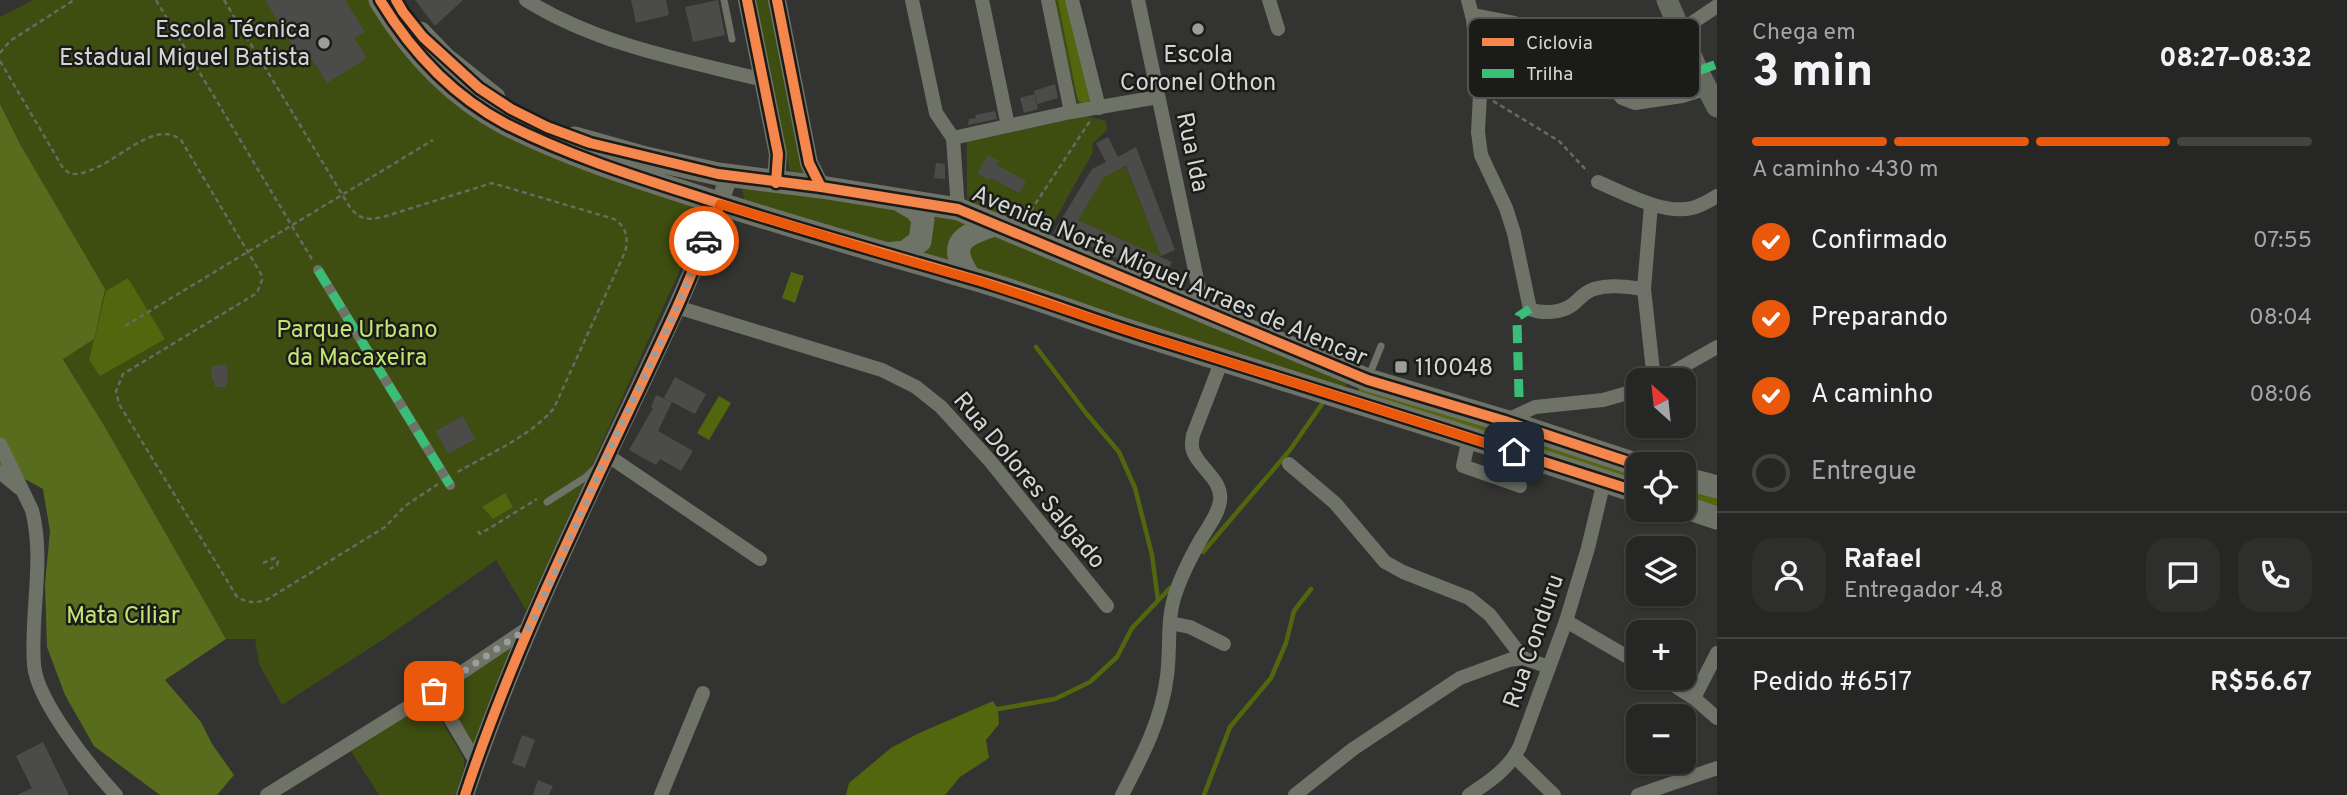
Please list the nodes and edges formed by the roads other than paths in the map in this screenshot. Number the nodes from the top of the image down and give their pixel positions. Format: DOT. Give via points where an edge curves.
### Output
graph roads {
  1 [pos="380,0"];
  2 [pos="396,0"];
  3 [pos="526,0"];
  4 [pos="724,0"];
  5 [pos="747,0"];
  6 [pos="778,0"];
  7 [pos="912,0"];
  8 [pos="982,0"];
  9 [pos="1048,0"];
  10 [pos="1072,0"];
  11 [pos="1138,0"];
  12 [pos="1269,0"];
  13 [pos="1667,0"];
  14 [pos="1717,6"];
  15 [pos="1470,7"];
  16 [pos="1500,18"];
  17 [pos="1675,18"];
  18 [pos="1700,18"];
  19 [pos="1278,29"];
  20 [pos="732,39"];
  21 [pos="1700,73"];
  22 [pos="764,80"];
  23 [pos="1707,88"];
  24 [pos="1700,90"];
  25 [pos="1158,97"];
  26 [pos="1480,98"];
  27 [pos="1622,98"];
  28 [pos="1669,98"];
  29 [pos="1717,107"];
  30 [pos="1099,108"];
  31 [pos="1071,112"];
  32 [pos="1008,126"];
  33 [pos="953,138"];
  34 [pos="729,176"];
  35 [pos="1598,182"];
  36 [pos="776,183"];
  37 [pos="821,187"];
  38 [pos="1717,196"];
  39 [pos="901,201"];
  40 [pos="720,204"];
  41 [pos="1651,205"];
  42 [pos="958,209"];
  43 [pos="1007,228"];
  44 [pos="884,254"];
  45 [pos="318,270"];
  46 [pos="969,277"];
  47 [pos="1644,289"];
  48 [pos="677,307"];
  49 [pos="1204,313"];
  50 [pos="1381,346"];
  51 [pos="1717,347"];
  52 [pos="1222,360"];
  53 [pos="1655,368"];
  54 [pos="1679,368"];
  55 [pos="1367,380"];
  56 [pos="1626,393"];
  57 [pos="1505,421"];
  58 [pos="1469,438"];
  59 [pos="0,444"];
  60 [pos="607,455"];
  61 [pos="1626,461"];
  62 [pos="1289,464"];
  63 [pos="0,472"];
  64 [pos="1604,481"];
  65 [pos="1696,481"];
  66 [pos="448,482"];
  67 [pos="1521,486"];
  68 [pos="1717,487"];
  69 [pos="1626,488"];
  70 [pos="23,491"];
  71 [pos="545,498"];
  72 [pos="1696,511"];
  73 [pos="1717,518"];
  74 [pos="760,559"];
  75 [pos="1107,606"];
  76 [pos="1566,621"];
  77 [pos="1170,623"];
  78 [pos="531,626"];
  79 [pos="1224,644"];
  80 [pos="1717,653"];
  81 [pos="1626,656"];
  82 [pos="1523,658"];
  83 [pos="1549,667"];
  84 [pos="1681,690"];
  85 [pos="434,691"];
  86 [pos="703,693"];
  87 [pos="1693,698"];
  88 [pos="1717,718"];
  89 [pos="1515,757"];
  90 [pos="476,762"];
  91 [pos="1717,768"];
  92 [pos="116,795"];
  93 [pos="267,795"];
  94 [pos="465,795"];
  95 [pos="661,795"];
  96 [pos="1122,795"];
  97 [pos="1295,795"];
  98 [pos="1469,795"];
  99 [pos="1554,795"];
  100 [pos="1638,795"];
  1 -- 40 [label="main road, Avenida Norte Miguel Arraes de Alencar" via="430,67 505,123 634,176"];
  2 -- 34 [label="main road, Avenida Norte Miguel Arraes de Alencar" via="444,58 511,109 590,143"];
  3 -- 22 [label="street" via="627,45"];
  4 -- 20 [label="lane"];
  5 -- 22 [label="street"];
  6 -- 37 [label="street" via="809,163"];
  7 -- 33 [label="street" via="936,113"];
  8 -- 32 [label="street"];
  9 -- 31 [label="street"];
  10 -- 30 [label="street"];
  11 -- 25 [label="street, Rua Ida"];
  12 -- 19 [label="street"];
  13 -- 17 [label="main road"];
  14 -- 18 [label="street"];
  15 -- 16 [label="street"];
  21 -- 23 [label="main road"];
  22 -- 36 [label="street" via="778,155"];
  23 -- 24 [label="street"];
  23 -- 29 [label="main road"];
  25 -- 30 [label="street"];
  25 -- 49 [label="street, Rua Ida"];
  26 -- 47 [label="street" via="1481,155 1514,233 1530,309 1544,313 1561,309 1598,288"];
  27 -- 28 [label="street" via="1635,103"];
  30 -- 31 [label="street"];
  31 -- 32 [label="street"];
  32 -- 33 [label="street"];
  33 -- 42 [label="street"];
  34 -- 36 [label="main road, Avenida Norte Miguel Arraes de Alencar"];
  34 -- 40 [label="street"];
  35 -- 41 [label="street"];
  36 -- 37 [label="main road, Avenida Norte Miguel Arraes de Alencar"];
  37 -- 39 [label="main road, Avenida Norte Miguel Arraes de Alencar"];
  38 -- 41 [label="street" via="1687,209"];
  39 -- 42 [label="main road, Avenida Norte Miguel Arraes de Alencar"];
  39 -- 44 [label="main road" via="923,219 920,241 905,252"];
  40 -- 44 [label="main road, Avenida Norte Miguel Arraes de Alencar"];
  40 -- 48 [label="street"];
  41 -- 47 [label="street"];
  42 -- 43 [label="main road, Avenida Norte Miguel Arraes de Alencar"];
  43 -- 46 [label="main road" via="968,235 961,244 958,254"];
  43 -- 49 [label="main road, Avenida Norte Miguel Arraes de Alencar"];
  44 -- 46 [label="main road, Avenida Norte Miguel Arraes de Alencar"];
  45 -- 66 [label="street"];
  46 -- 52 [label="main road, Avenida Norte Miguel Arraes de Alencar"];
  47 -- 53 [label="street"];
  48 -- 60 [label="street"];
  48 -- 75 [label="street, Rua Dolores Salgado" via="883,370 916,387 941,407 991,462"];
  49 -- 55 [label="main road, Avenida Norte Miguel Arraes de Alencar"];
  50 -- 55 [label="lane"];
  51 -- 54 [label="street"];
  52 -- 58 [label="main road, Avenida Norte Miguel Arraes de Alencar"];
  52 -- 77 [label="street" via="1192,445 1221,499 1176,590"];
  55 -- 57 [label="main road, Avenida Norte Miguel Arraes de Alencar"];
  56 -- 57 [label="street" via="1535,407"];
  57 -- 61 [label="main road, Avenida Norte Miguel Arraes de Alencar"];
  58 -- 64 [label="main road, Avenida Norte Miguel Arraes de Alencar"];
  58 -- 67 [label="street" via="1463,466"];
  59 -- 70 [label="street"];
  60 -- 71 [label="lane" via="586,477"];
  60 -- 74 [label="street"];
  60 -- 78 [label="street"];
  62 -- 82 [label="street" via="1335,503 1385,562 1469,598 1490,615"];
  63 -- 70 [label="street"];
  64 -- 69 [label="main road, Avenida Norte Miguel Arraes de Alencar"];
  64 -- 76 [label="street, Rua Conduru"];
  65 -- 68 [label="main road"];
  70 -- 92 [label="street" via="37,538 35,672 62,725"];
  72 -- 73 [label="main road"];
  76 -- 81 [label="street"];
  76 -- 83 [label="street, Rua Conduru"];
  77 -- 79 [label="street" via="1190,627"];
  77 -- 96 [label="street" via="1167,679 1157,720"];
  78 -- 85 [label="street"];
  78 -- 90 [label="street"];
  80 -- 87 [label="street"];
  82 -- 83 [label="street"];
  82 -- 97 [label="street" via="1460,678 1353,749"];
  83 -- 89 [label="street, Rua Conduru"];
  84 -- 87 [label="street"];
  85 -- 90 [label="street"];
  85 -- 93 [label="street"];
  86 -- 95 [label="street"];
  87 -- 88 [label="street"];
  89 -- 98 [label="street, Rua Conduru"];
  89 -- 99 [label="street"];
  90 -- 94 [label="street"];
  91 -- 100 [label="street"];
}
